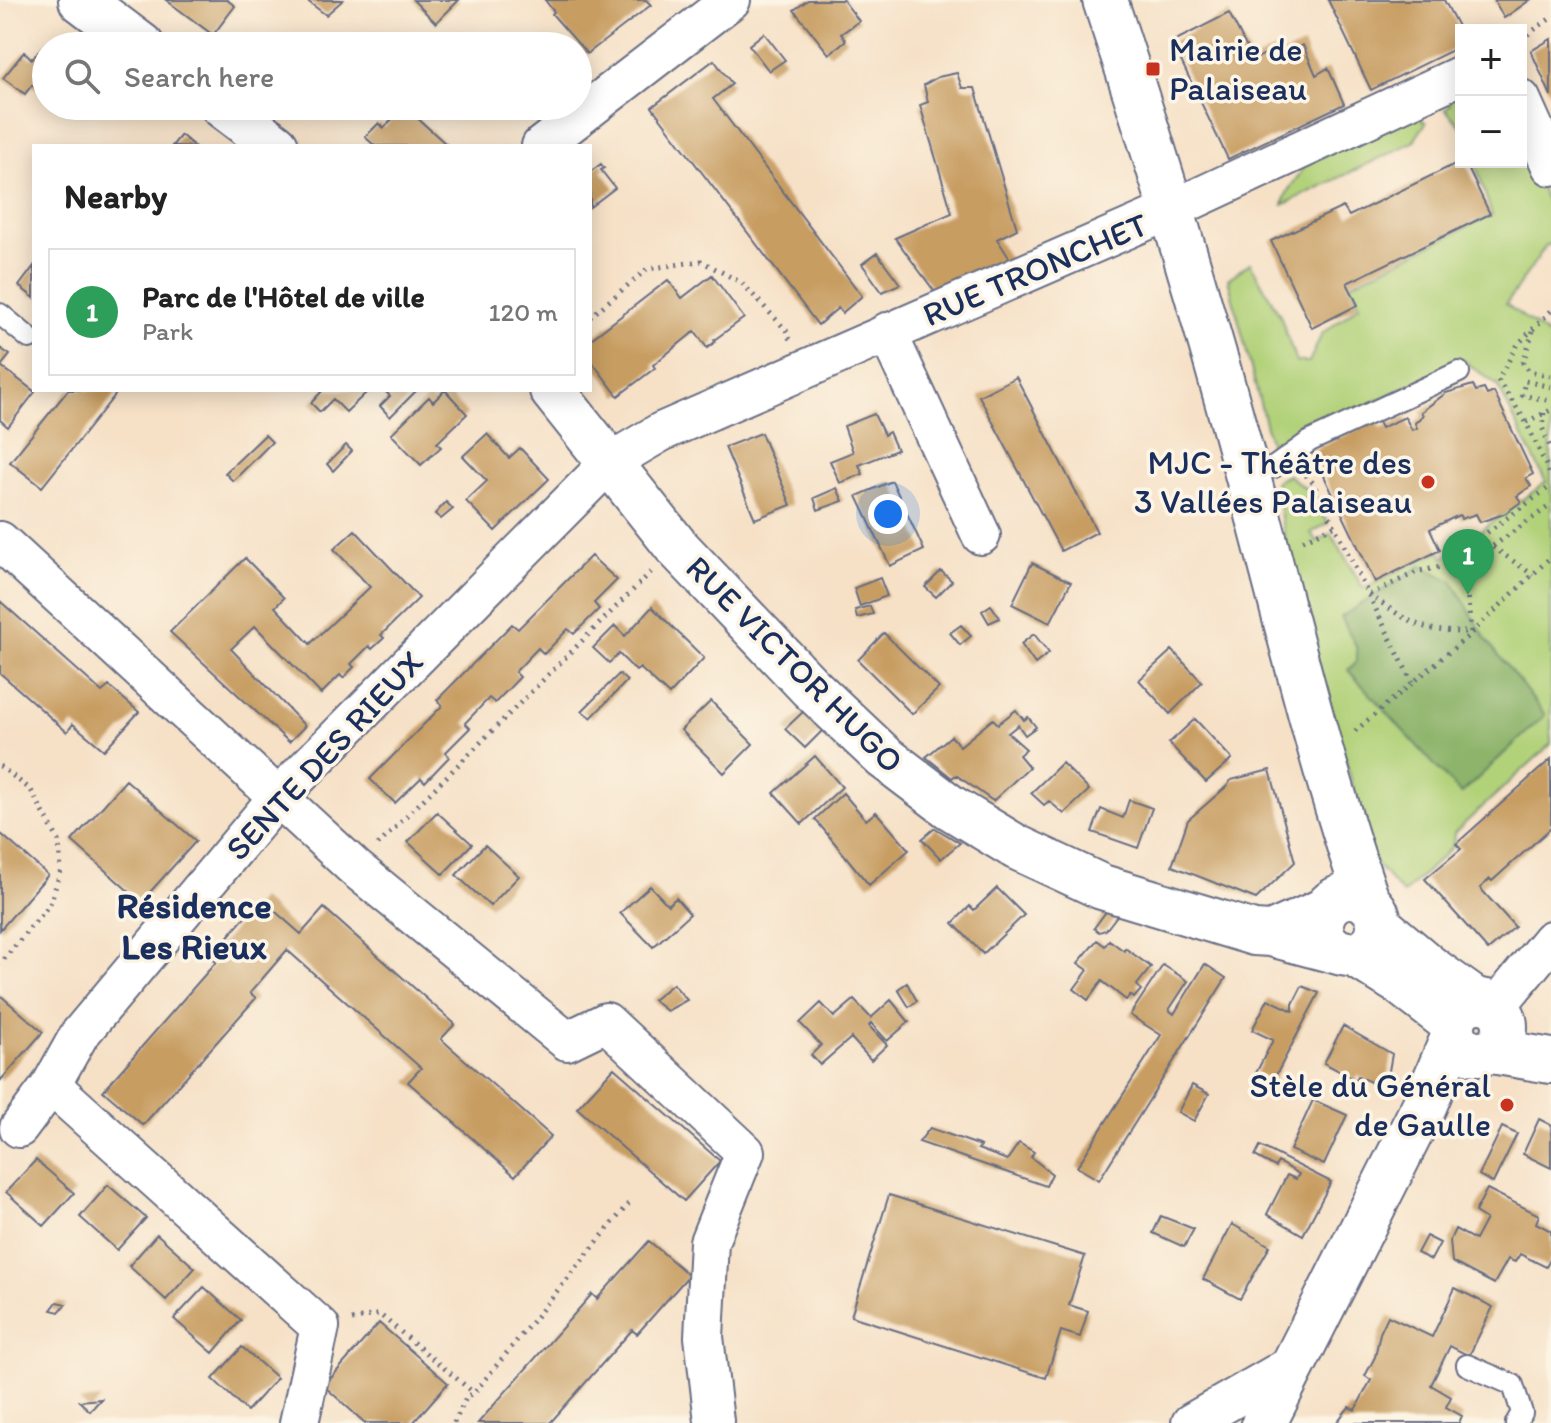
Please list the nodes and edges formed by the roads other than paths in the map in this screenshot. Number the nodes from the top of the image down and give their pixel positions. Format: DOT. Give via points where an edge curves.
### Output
graph roads {
  1 [pos="81,0"];
  2 [pos="731,0"];
  3 [pos="1105,0"];
  4 [pos="123,32"];
  5 [pos="1455,78"];
  6 [pos="592,107"];
  7 [pos="1527,112"];
  8 [pos="242,120"];
  9 [pos="575,120"];
  10 [pos="273,144"];
  11 [pos="544,144"];
  12 [pos="1551,166"];
  13 [pos="1171,210"];
  14 [pos="0,314"];
  15 [pos="887,332"];
  16 [pos="29,338"];
  17 [pos="1459,372"];
  18 [pos="554,392"];
  19 [pos="610,462"];
  20 [pos="1247,475"];
  21 [pos="981,535"];
  22 [pos="0,541"];
  23 [pos="279,796"];
  24 [pos="1350,924"];
  25 [pos="1551,940"];
  26 [pos="1478,1027"];
  27 [pos="1551,1058"];
  28 [pos="51,1085"];
  29 [pos="19,1128"];
  30 [pos="1297,1362"];
  31 [pos="1467,1365"];
  32 [pos="714,1421"];
  33 [pos="299,1423"];
  34 [pos="1191,1423"];
  35 [pos="1264,1423"];
  36 [pos="1281,1423"];
  37 [pos="1516,1423"];
  1 -- 4 [label="street"];
  2 -- 6 [label="street"];
  3 -- 13 [label="street"];
  5 -- 13 [label="street, RUE TRONCHET"];
  7 -- 12 [label="street"];
  8 -- 10 [label="street"];
  9 -- 11 [label="street"];
  13 -- 15 [label="street, RUE TRONCHET"];
  13 -- 20 [label="street"];
  14 -- 16 [label="lane"];
  15 -- 19 [label="street, RUE TRONCHET" via="661,432"];
  15 -- 21 [label="street"];
  17 -- 20 [label="lane" via="1310,441 1274,467"];
  18 -- 19 [label="street, RUE VICTOR HUGO"];
  19 -- 23 [label="street, SENTE DES RIEUX"];
  19 -- 24 [label="street, RUE VICTOR HUGO" via="676,546 820,697 884,757 950,807 1016,847 1102,887 1254,933"];
  20 -- 24 [label="street" via="1345,834"];
  22 -- 23 [label="street"];
  23 -- 28 [label="street, SENTE DES RIEUX" via="79,1035"];
  23 -- 32 [label="street" via="355,868 567,1041 606,1022 745,1152 709,1242 704,1337"];
  24 -- 26 [label="street" via="1399,982"];
  25 -- 26 [label="street"];
  26 -- 27 [label="street"];
  26 -- 30 [label="street" via="1431,1090"];
  28 -- 29 [label="street, SENTE DES RIEUX"];
  28 -- 33 [label="street" via="320,1327"];
  30 -- 34 [label="street"];
  30 -- 35 [label="street"];
  30 -- 36 [label="street"];
  31 -- 37 [label="lane" via="1513,1385 1522,1413"];
}
